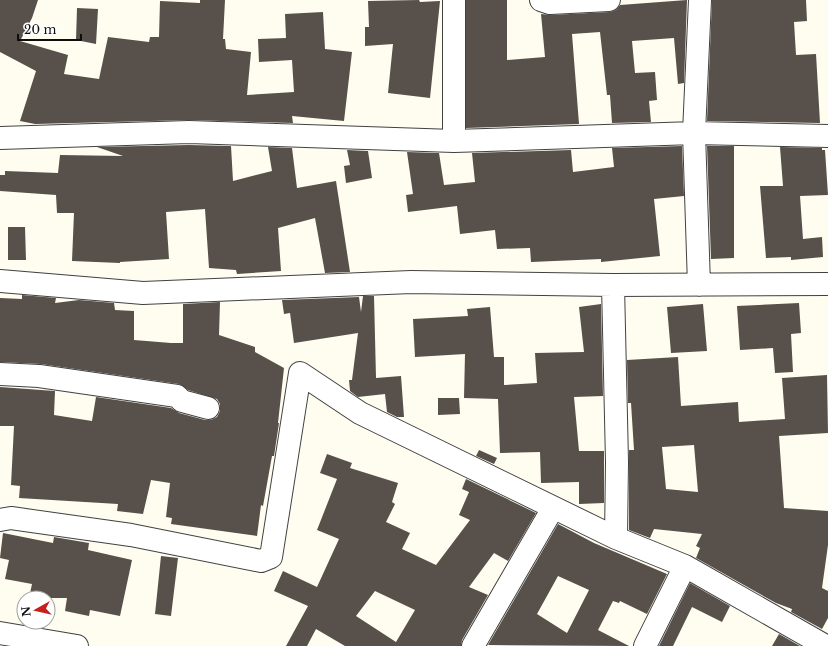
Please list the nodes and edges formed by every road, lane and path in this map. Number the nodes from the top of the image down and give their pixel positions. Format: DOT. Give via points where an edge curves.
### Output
graph roads {
  1 [pos="454,0"];
  2 [pos="541,0"];
  3 [pos="609,0"];
  4 [pos="700,0"];
  5 [pos="694,133"];
  6 [pos="828,136"];
  7 [pos="0,138"];
  8 [pos="454,141"];
  9 [pos="0,281"];
  10 [pos="828,284"];
  11 [pos="613,285"];
  12 [pos="699,285"];
  13 [pos="0,374"];
  14 [pos="208,408"];
  15 [pos="553,508"];
  16 [pos="0,520"];
  17 [pos="616,538"];
  18 [pos="685,566"];
  19 [pos="0,633"];
  20 [pos="824,641"];
  21 [pos="77,646"];
  22 [pos="473,646"];
  23 [pos="645,646"];
  1 -- 8 [label="street"];
  2 -- 3 [label="street" via="550,3"];
  4 -- 5 [label="street"];
  5 -- 6 [label="street"];
  5 -- 8 [label="street"];
  5 -- 12 [label="street"];
  7 -- 8 [label="street" via="189,132"];
  9 -- 11 [label="street" via="143,293 411,282"];
  10 -- 12 [label="street"];
  11 -- 12 [label="street"];
  11 -- 17 [label="street"];
  13 -- 14 [label="street" via="39,376 177,396 182,401"];
  15 -- 16 [label="street" via="360,413 300,373 271,557 261,561 131,535 11,518"];
  15 -- 17 [label="street"];
  15 -- 22 [label="street"];
  17 -- 18 [label="street"];
  18 -- 20 [label="street"];
  18 -- 23 [label="street"];
  19 -- 21 [label="street"];
}
